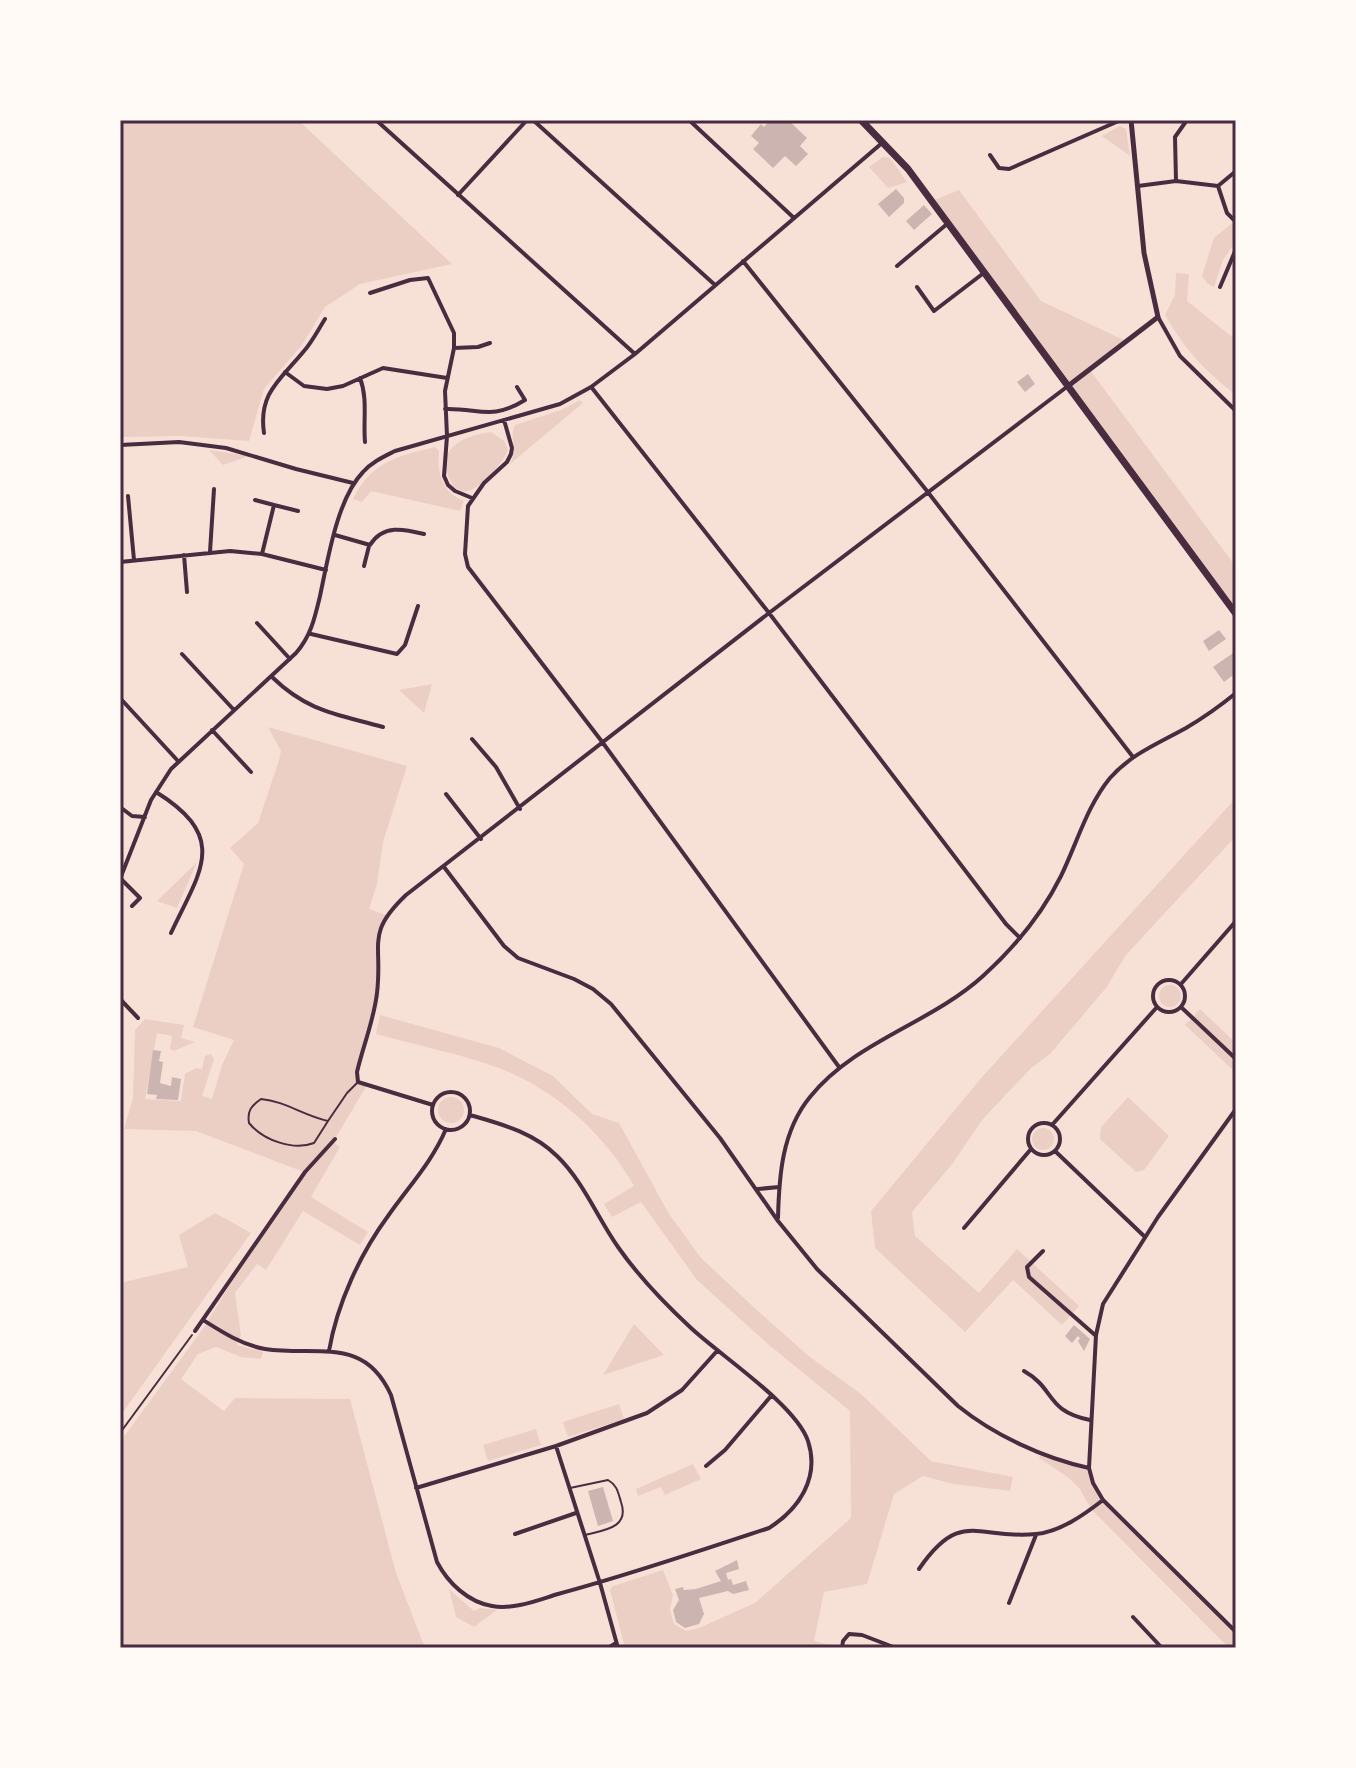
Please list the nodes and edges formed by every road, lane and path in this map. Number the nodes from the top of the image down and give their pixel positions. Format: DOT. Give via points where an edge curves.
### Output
graph roads {
  1 [pos="376,120"];
  2 [pos="527,120"];
  3 [pos="533,120"];
  4 [pos="689,120"];
  5 [pos="861,120"];
  6 [pos="1121,120"];
  7 [pos="1131,120"];
  8 [pos="1187,120"];
  9 [pos="884,142"];
  10 [pos="990,155"];
  11 [pos="1236,171"];
  12 [pos="1176,181"];
  13 [pos="1138,186"];
  14 [pos="1218,186"];
  15 [pos="458,195"];
  16 [pos="794,218"];
  17 [pos="948,222"];
  18 [pos="1236,222"];
  19 [pos="1236,249"];
  20 [pos="743,261"];
  21 [pos="897,266"];
  22 [pos="985,271"];
  23 [pos="715,285"];
  24 [pos="917,287"];
  25 [pos="1220,287"];
  26 [pos="370,293"];
  27 [pos="1158,317"];
  28 [pos="325,319"];
  29 [pos="490,343"];
  30 [pos="454,348"];
  31 [pos="635,354"];
  32 [pos="285,372"];
  33 [pos="360,378"];
  34 [pos="447,378"];
  35 [pos="1068,386"];
  36 [pos="517,387"];
  37 [pos="591,387"];
  38 [pos="445,409"];
  39 [pos="1236,411"];
  40 [pos="504,420"];
  41 [pos="264,433"];
  42 [pos="447,436"];
  43 [pos="365,442"];
  44 [pos="120,445"];
  45 [pos="353,483"];
  46 [pos="214,489"];
  47 [pos="927,491"];
  48 [pos="128,496"];
  49 [pos="472,498"];
  50 [pos="255,500"];
  51 [pos="274,505"];
  52 [pos="298,511"];
  53 [pos="424,534"];
  54 [pos="335,535"];
  55 [pos="370,545"];
  56 [pos="210,552"];
  57 [pos="184,554"];
  58 [pos="262,554"];
  59 [pos="134,560"];
  60 [pos="120,562"];
  61 [pos="364,566"];
  62 [pos="326,570"];
  63 [pos="187,592"];
  64 [pos="418,606"];
  65 [pos="769,613"];
  66 [pos="1236,614"];
  67 [pos="257,623"];
  68 [pos="310,634"];
  69 [pos="182,654"];
  70 [pos="290,659"];
  71 [pos="272,677"];
  72 [pos="1236,693"];
  73 [pos="120,698"];
  74 [pos="234,710"];
  75 [pos="383,727"];
  76 [pos="212,730"];
  77 [pos="472,739"];
  78 [pos="603,743"];
  79 [pos="1133,757"];
  80 [pos="178,762"];
  81 [pos="251,772"];
  82 [pos="156,792"];
  83 [pos="446,794"];
  84 [pos="120,807"];
  85 [pos="520,809"];
  86 [pos="145,817"];
  87 [pos="481,839"];
  88 [pos="444,867"];
  89 [pos="120,879"];
  90 [pos="132,906"];
  91 [pos="1236,921"];
  92 [pos="171,933"];
  93 [pos="1020,938"];
  94 [pos="1181,984"];
  95 [pos="120,999"];
  96 [pos="1157,1007"];
  97 [pos="1181,1007"];
  98 [pos="138,1018"];
  99 [pos="1236,1059"];
  100 [pos="839,1067"];
  101 [pos="358,1082"];
  102 [pos="433,1105"];
  103 [pos="1236,1109"];
  104 [pos="470,1115"];
  105 [pos="328,1121"];
  106 [pos="1052,1125"];
  107 [pos="446,1129"];
  108 [pos="335,1139"];
  109 [pos="1031,1149"];
  110 [pos="1055,1151"];
  111 [pos="779,1187"];
  112 [pos="756,1189"];
  113 [pos="778,1221"];
  114 [pos="964,1228"];
  115 [pos="1145,1237"];
  116 [pos="1043,1251"];
  117 [pos="203,1320"];
  118 [pos="195,1331"];
  119 [pos="1096,1335"];
  120 [pos="329,1351"];
  121 [pos="717,1351"];
  122 [pos="1024,1371"];
  123 [pos="771,1396"];
  124 [pos="1091,1420"];
  125 [pos="120,1433"];
  126 [pos="556,1446"];
  127 [pos="706,1466"];
  128 [pos="1089,1468"];
  129 [pos="416,1488"];
  130 [pos="569,1489"];
  131 [pos="1103,1500"];
  132 [pos="576,1513"];
  133 [pos="515,1534"];
  134 [pos="1036,1534"];
  135 [pos="584,1536"];
  136 [pos="919,1569"];
  137 [pos="600,1583"];
  138 [pos="1009,1603"];
  139 [pos="1133,1617"];
  140 [pos="1236,1632"];
  141 [pos="617,1646"];
  142 [pos="608,1648"];
  143 [pos="842,1648"];
  144 [pos="896,1648"];
  145 [pos="1162,1648"];
  1 -- 15 [label="street"];
  2 -- 15 [label="street"];
  3 -- 23 [label="street"];
  4 -- 16 [label="street"];
  5 -- 9 [label="highway"];
  6 -- 10 [label="street" via="1009,169 999,168"];
  7 -- 13 [label="street"];
  8 -- 12 [label="street" via="1175,137"];
  9 -- 16 [label="street"];
  9 -- 17 [label="highway"];
  11 -- 14 [label="street"];
  12 -- 13 [label="street"];
  12 -- 14 [label="street"];
  13 -- 27 [label="street" via="1144,253"];
  14 -- 18 [label="street" via="1227,213"];
  15 -- 31 [label="street"];
  16 -- 20 [label="street"];
  17 -- 21 [label="street"];
  17 -- 22 [label="highway"];
  19 -- 25 [label="street"];
  20 -- 23 [label="street"];
  20 -- 47 [label="street"];
  22 -- 24 [label="street" via="934,311"];
  22 -- 35 [label="highway"];
  23 -- 31 [label="street"];
  26 -- 30 [label="street" via="428,278 451,322"];
  27 -- 35 [label="street"];
  27 -- 39 [label="street" via="1180,356"];
  28 -- 32 [label="street"];
  29 -- 30 [label="street"];
  30 -- 34 [label="street"];
  31 -- 37 [label="street"];
  32 -- 33 [label="street" via="304,386 327,389"];
  32 -- 41 [label="street" via="268,393"];
  33 -- 34 [label="street" via="393,368"];
  33 -- 43 [label="street" via="366,398"];
  34 -- 38 [label="street"];
  35 -- 47 [label="street"];
  35 -- 66 [label="highway"];
  36 -- 38 [label="street" via="525,400 514,407 490,414"];
  37 -- 40 [label="street" via="560,404"];
  37 -- 65 [label="street"];
  38 -- 42 [label="street"];
  40 -- 42 [label="street"];
  40 -- 49 [label="street" via="511,454"];
  42 -- 45 [label="street" via="395,451 372,463"];
  42 -- 49 [label="street" via="443,464 448,485"];
  44 -- 45 [label="street" via="179,442 226,448"];
  45 -- 54 [label="street"];
  46 -- 56 [label="street"];
  47 -- 65 [label="street"];
  47 -- 79 [label="street"];
  48 -- 59 [label="street"];
  49 -- 78 [label="street" via="468,567"];
  50 -- 51 [label="street"];
  51 -- 52 [label="street"];
  51 -- 58 [label="street"];
  53 -- 55 [label="street" via="391,530"];
  54 -- 55 [label="street"];
  54 -- 62 [label="street"];
  55 -- 61 [label="street"];
  56 -- 57 [label="street"];
  56 -- 58 [label="street"];
  57 -- 59 [label="street"];
  57 -- 63 [label="street"];
  58 -- 62 [label="street"];
  59 -- 60 [label="street"];
  62 -- 68 [label="street"];
  64 -- 68 [label="street" via="397,654"];
  65 -- 78 [label="street"];
  65 -- 93 [label="street"];
  67 -- 70 [label="street"];
  68 -- 70 [label="street"];
  69 -- 74 [label="street"];
  70 -- 71 [label="street"];
  71 -- 74 [label="street"];
  71 -- 75 [label="street" via="291,696 314,708"];
  72 -- 79 [label="street"];
  73 -- 80 [label="street"];
  74 -- 76 [label="street"];
  76 -- 80 [label="street"];
  76 -- 81 [label="street"];
  77 -- 85 [label="street"];
  78 -- 85 [label="street"];
  78 -- 100 [label="street"];
  79 -- 93 [label="street" via="1096,798 1061,877"];
  80 -- 82 [label="street"];
  82 -- 86 [label="street"];
  82 -- 92 [label="street" via="190,822 203,843 201,867"];
  83 -- 87 [label="street"];
  84 -- 86 [label="street"];
  85 -- 87 [label="street"];
  86 -- 89 [label="street"];
  87 -- 88 [label="street"];
  88 -- 101 [label="street" via="386,915 378,937 377,992"];
  88 -- 112 [label="street" via="518,958 574,979 611,1004"];
  89 -- 90 [label="street" via="140,898"];
  91 -- 94 [label="street"];
  93 -- 100 [label="street" via="961,994"];
  94 -- 96 [label="street" via="1160,982 1153,996"];
  94 -- 97 [label="street"];
  95 -- 98 [label="street"];
  96 -- 97 [label="street" via="1173,1012"];
  96 -- 106 [label="street"];
  97 -- 99 [label="street"];
  100 -- 111 [label="street" via="808,1099 791,1128"];
  101 -- 102 [label="street"];
  101 -- 105 [label="lane"];
  102 -- 104 [label="street" via="440,1095 453,1092 468,1102"];
  102 -- 107 [label="street" via="436,1122"];
  103 -- 115 [label="street"];
  104 -- 107 [label="street" via="463,1125"];
  104 -- 121 [label="street" via="534,1138 559,1158 637,1272"];
  105 -- 105 [label="lane" via="274,1100 261,1099 248,1113 249,1123 262,1136 293,1146 305,1147 319,1139"];
  106 -- 109 [label="street" via="1033,1127"];
  106 -- 110 [label="street" via="1060,1140"];
  107 -- 120 [label="street" via="432,1160 374,1238 337,1317"];
  108 -- 117 [label="street" via="305,1172"];
  109 -- 110 [label="street" via="1042,1155"];
  109 -- 114 [label="street"];
  110 -- 115 [label="street"];
  111 -- 112 [label="street"];
  111 -- 113 [label="street"];
  112 -- 113 [label="street"];
  113 -- 128 [label="street" via="817,1269 975,1420"];
  115 -- 119 [label="street" via="1103,1304"];
  116 -- 119 [label="street" via="1027,1267 1029,1277"];
  117 -- 118 [label="street"];
  117 -- 120 [label="street" via="256,1347"];
  118 -- 125 [label="path"];
  119 -- 124 [label="street"];
  120 -- 129 [label="street" via="365,1361 386,1383"];
  121 -- 123 [label="street"];
  121 -- 126 [label="street" via="682,1390 655,1409"];
  122 -- 124 [label="street" via="1063,1411"];
  123 -- 127 [label="street"];
  123 -- 137 [label="street" via="800,1425 811,1451 809,1480 791,1512 769,1528"];
  124 -- 128 [label="street"];
  126 -- 129 [label="street"];
  126 -- 130 [label="street"];
  128 -- 131 [label="street"];
  129 -- 137 [label="street" via="437,1562 452,1584 476,1601 518,1605"];
  130 -- 132 [label="street"];
  130 -- 135 [label="lane" via="608,1480 616,1486 624,1511 615,1527"];
  131 -- 134 [label="street" via="1060,1527"];
  131 -- 140 [label="street"];
  132 -- 133 [label="street"];
  132 -- 135 [label="street"];
  134 -- 136 [label="street" via="954,1533"];
  134 -- 138 [label="street"];
  135 -- 137 [label="street"];
  137 -- 141 [label="street"];
  139 -- 145 [label="street"];
  141 -- 142 [label="street"];
  143 -- 144 [label="street" via="849,1634"];
}
